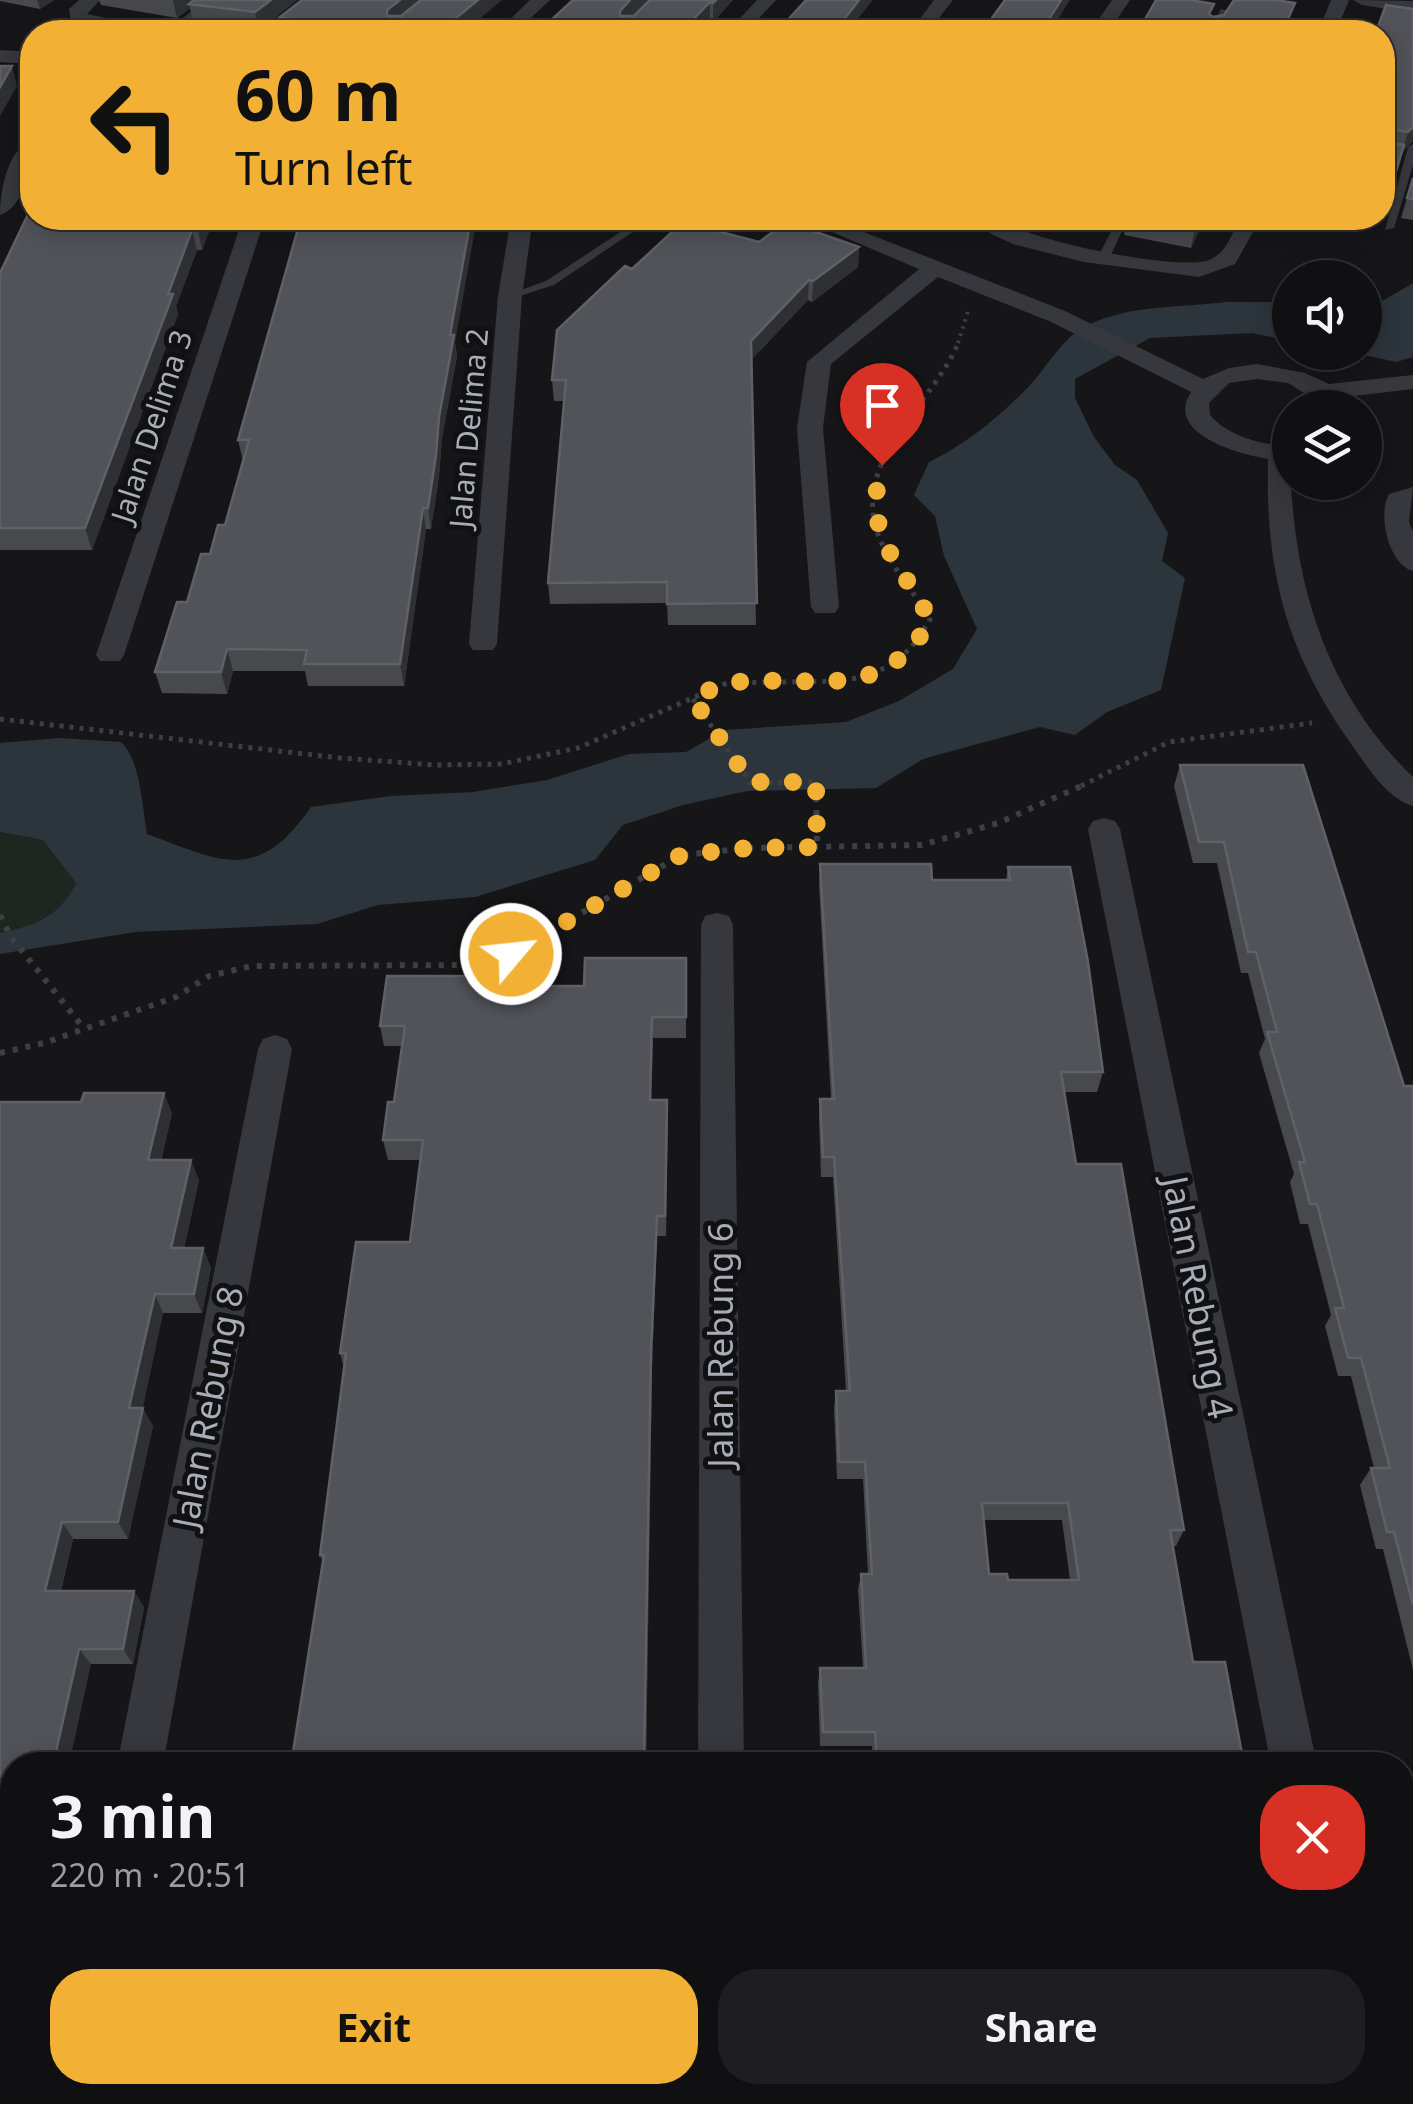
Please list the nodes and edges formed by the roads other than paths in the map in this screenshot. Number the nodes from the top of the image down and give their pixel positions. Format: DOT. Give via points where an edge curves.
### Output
graph roads {
  1 [pos="91,0"];
  2 [pos="212,0"];
  3 [pos="315,0"];
  4 [pos="541,0"];
  5 [pos="767,0"];
  6 [pos="944,0"];
  7 [pos="1362,0"];
  8 [pos="1413,8"];
  9 [pos="1224,11"];
  10 [pos="88,20"];
  11 [pos="185,20"];
  12 [pos="288,20"];
  13 [pos="519,20"];
  14 [pos="748,20"];
  15 [pos="928,20"];
  16 [pos="1219,20"];
  17 [pos="1411,153"];
  18 [pos="1396,157"];
  19 [pos="20,170"];
  20 [pos="1395,208"];
  21 [pos="0,209"];
  22 [pos="250,230"];
  23 [pos="520,230"];
  24 [pos="629,230"];
  25 [pos="840,230"];
  26 [pos="998,230"];
  27 [pos="1118,230"];
  28 [pos="1244,230"];
  29 [pos="1104,257"];
  30 [pos="936,268"];
  31 [pos="510,296"];
  32 [pos="1413,382"];
  33 [pos="1204,389"];
  34 [pos="1316,390"];
  35 [pos="1378,390"];
  36 [pos="1272,451"];
  37 [pos="1413,495"];
  38 [pos="1280,500"];
  39 [pos="1413,563"];
  40 [pos="825,608"];
  41 [pos="483,644"];
  42 [pos="110,655"];
  43 [pos="1413,794"];
  44 [pos="1104,830"];
  45 [pos="716,925"];
  46 [pos="275,1048"];
  47 [pos="142,1752"];
  48 [pos="721,1752"];
  49 [pos="1291,1752"];
  1 -- 10 [label="street" via="78,9 78,18"];
  2 -- 11 [label="lane"];
  3 -- 12 [label="street"];
  4 -- 13 [label="street"];
  5 -- 14 [label="street"];
  6 -- 15 [label="street"];
  7 -- 8 [label="street"];
  9 -- 16 [label="lane"];
  17 -- 18 [label="lane"];
  17 -- 20 [label="lane"];
  19 -- 21 [label="street"];
  22 -- 42 [label="street, Jalan Delima 3"];
  23 -- 31 [label="street, Jalan Delima 2"];
  24 -- 31 [label="lane" via="550,283"];
  25 -- 30 [label="street"];
  26 -- 29 [label="street" via="1032,245"];
  27 -- 29 [label="lane"];
  28 -- 29 [label="street" via="1231,259 1218,267"];
  30 -- 33 [label="street" via="1057,316"];
  30 -- 40 [label="street" via="819,362 810,428"];
  31 -- 41 [label="street, Jalan Delima 2"];
  32 -- 35 [label="street"];
  33 -- 34 [label="street" via="1260,373"];
  33 -- 36 [label="street" via="1199,416 1210,430 1229,442"];
  37 -- 39 [label="street" via="1398,500 1396,522"];
  38 -- 43 [label="street" via="1288,579 1307,639 1348,719"];
  44 -- 49 [label="street, Jalan Rebung 4"];
  45 -- 48 [label="street, Jalan Rebung 6"];
  46 -- 47 [label="street, Jalan Rebung 8"];
}
